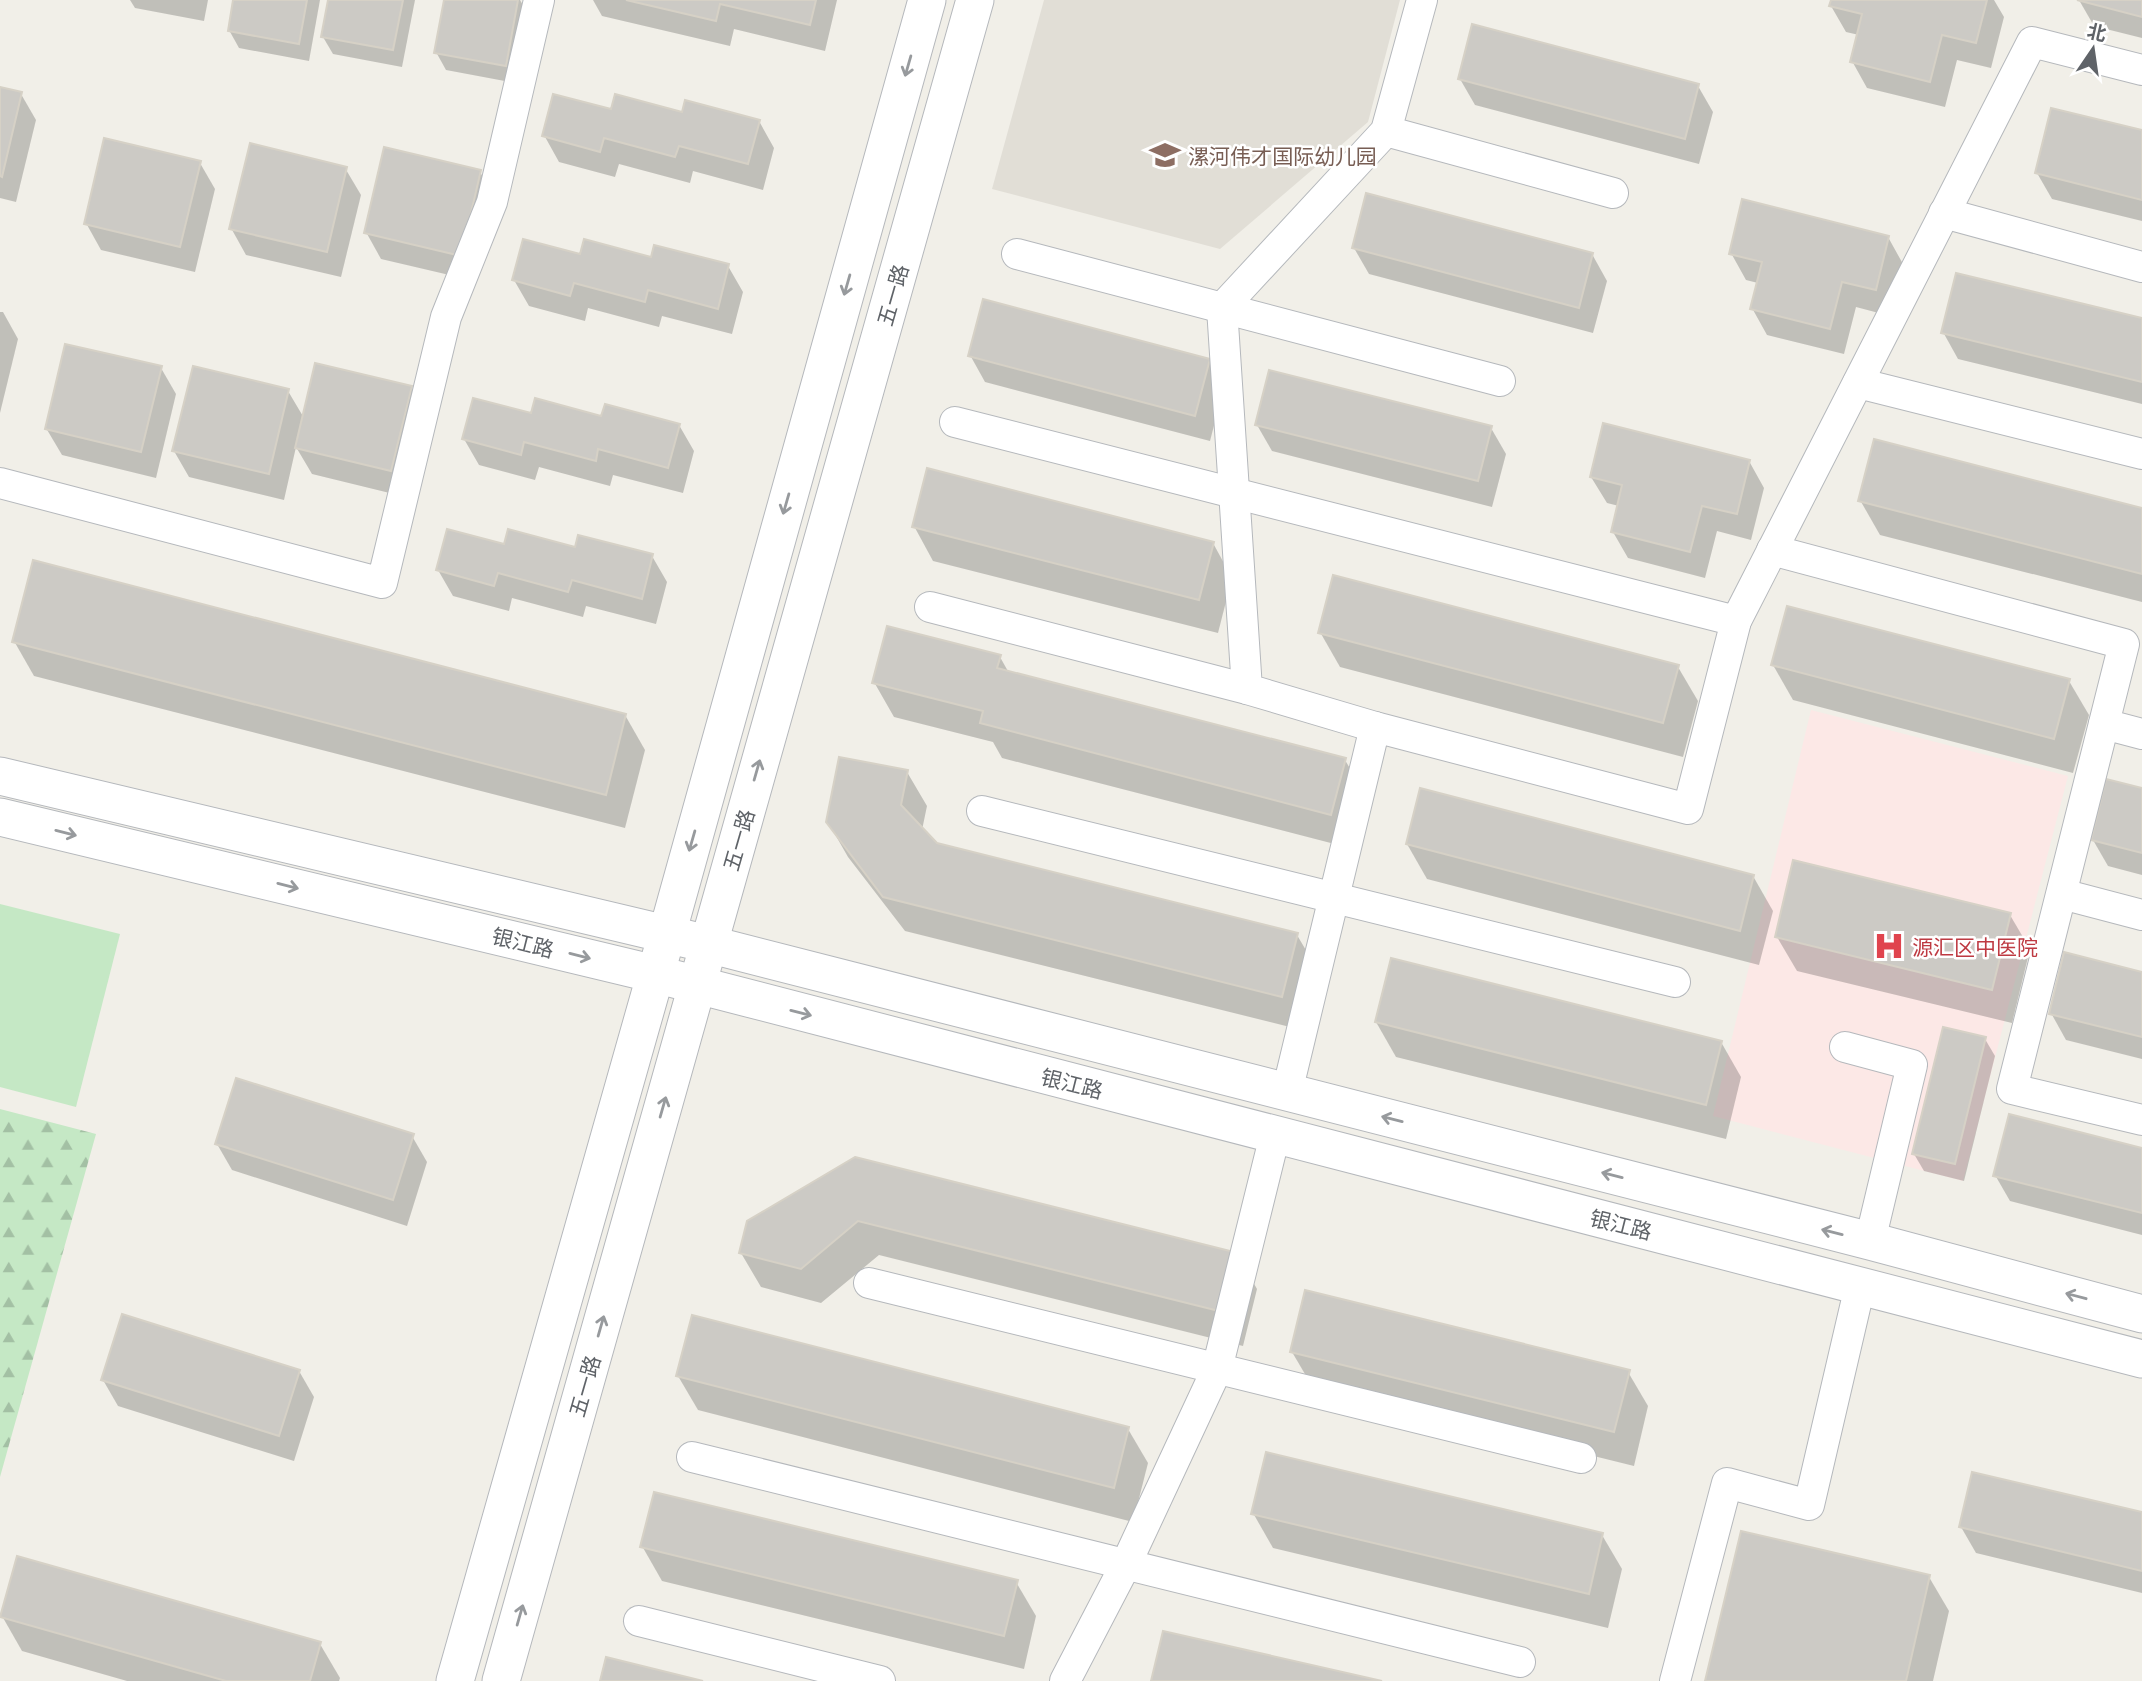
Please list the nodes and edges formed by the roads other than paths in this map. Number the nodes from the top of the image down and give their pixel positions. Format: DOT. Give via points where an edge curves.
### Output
graph roads {
  1 [pos="540,0"];
  2 [pos="927,0"];
  3 [pos="975,0"];
  4 [pos="1422,0"];
  5 [pos="2142,70"];
  6 [pos="1386,131"];
  7 [pos="1613,193"];
  8 [pos="1944,214"];
  9 [pos="1017,254"];
  10 [pos="2142,267"];
  11 [pos="1222,308"];
  12 [pos="1500,381"];
  13 [pos="1857,383"];
  14 [pos="955,422"];
  15 [pos="2142,454"];
  16 [pos="0,484"];
  17 [pos="1234,494"];
  18 [pos="1772,550"];
  19 [pos="930,607"];
  20 [pos="1736,621"];
  21 [pos="1247,689"];
  22 [pos="2104,724"];
  23 [pos="1375,727"];
  24 [pos="2142,734"];
  25 [pos="0,776"];
  26 [pos="982,811"];
  27 [pos="0,817"];
  28 [pos="2062,894"];
  29 [pos="1333,897"];
  30 [pos="2142,915"];
  31 [pos="667,933"];
  32 [pos="708,944"];
  33 [pos="655,974"];
  34 [pos="1675,982"];
  35 [pos="698,986"];
  36 [pos="1845,1047"];
  37 [pos="1287,1092"];
  38 [pos="2142,1120"];
  39 [pos="1275,1135"];
  40 [pos="1870,1241"];
  41 [pos="869,1283"];
  42 [pos="1860,1286"];
  43 [pos="2142,1314"];
  44 [pos="2142,1359"];
  45 [pos="1217,1369"];
  46 [pos="692,1457"];
  47 [pos="1581,1458"];
  48 [pos="1126,1564"];
  49 [pos="639,1621"];
  50 [pos="1520,1662"];
  51 [pos="455,1681"];
  52 [pos="501,1681"];
  53 [pos="880,1681"];
  54 [pos="1065,1681"];
  55 [pos="1675,1681"];
  1 -- 16 [label="street" via="492,202 446,317 382,583"];
  2 -- 31 [label="street, 五一路, one-way"];
  32 -- 3 [label="street, 五一路, one-way"];
  4 -- 6 [label="street"];
  5 -- 8 [label="street" via="2032,42"];
  6 -- 7 [label="street"];
  6 -- 11 [label="street"];
  8 -- 10 [label="street"];
  8 -- 13 [label="street"];
  9 -- 11 [label="street"];
  11 -- 12 [label="street"];
  11 -- 17 [label="street"];
  13 -- 15 [label="street"];
  13 -- 18 [label="street"];
  14 -- 17 [label="street"];
  17 -- 20 [label="street"];
  17 -- 21 [label="street"];
  18 -- 20 [label="street"];
  18 -- 22 [label="street" via="2124,644"];
  19 -- 21 [label="street"];
  20 -- 23 [label="street" via="1688,809"];
  21 -- 23 [label="street"];
  22 -- 24 [label="street"];
  22 -- 28 [label="street"];
  23 -- 29 [label="street"];
  25 -- 31 [label="street, 银江路"];
  26 -- 29 [label="street"];
  27 -- 33 [label="street, 银江路, one-way"];
  28 -- 30 [label="street"];
  28 -- 38 [label="street" via="2012,1089"];
  29 -- 34 [label="street"];
  29 -- 37 [label="street"];
  31 -- 32 [label="street, 银江路"];
  31 -- 33 [label="street, 五一路"];
  32 -- 35 [label="street, 五一路"];
  32 -- 37 [label="street, 银江路"];
  33 -- 35 [label="street, 银江路"];
  33 -- 51 [label="street, 五一路"];
  35 -- 39 [label="street, 银江路, one-way"];
  52 -- 35 [label="street, 五一路, one-way"];
  36 -- 40 [label="street" via="1912,1065"];
  37 -- 39 [label="street"];
  40 -- 37 [label="street, 银江路, one-way"];
  39 -- 42 [label="street, 银江路"];
  39 -- 45 [label="street"];
  40 -- 42 [label="street"];
  43 -- 40 [label="street, 银江路, one-way"];
  41 -- 45 [label="street"];
  42 -- 44 [label="street, 银江路"];
  42 -- 55 [label="street" via="1809,1505 1727,1483"];
  45 -- 47 [label="street"];
  45 -- 48 [label="street"];
  46 -- 48 [label="street"];
  48 -- 50 [label="street"];
  48 -- 54 [label="street"];
  49 -- 53 [label="street"];
}
